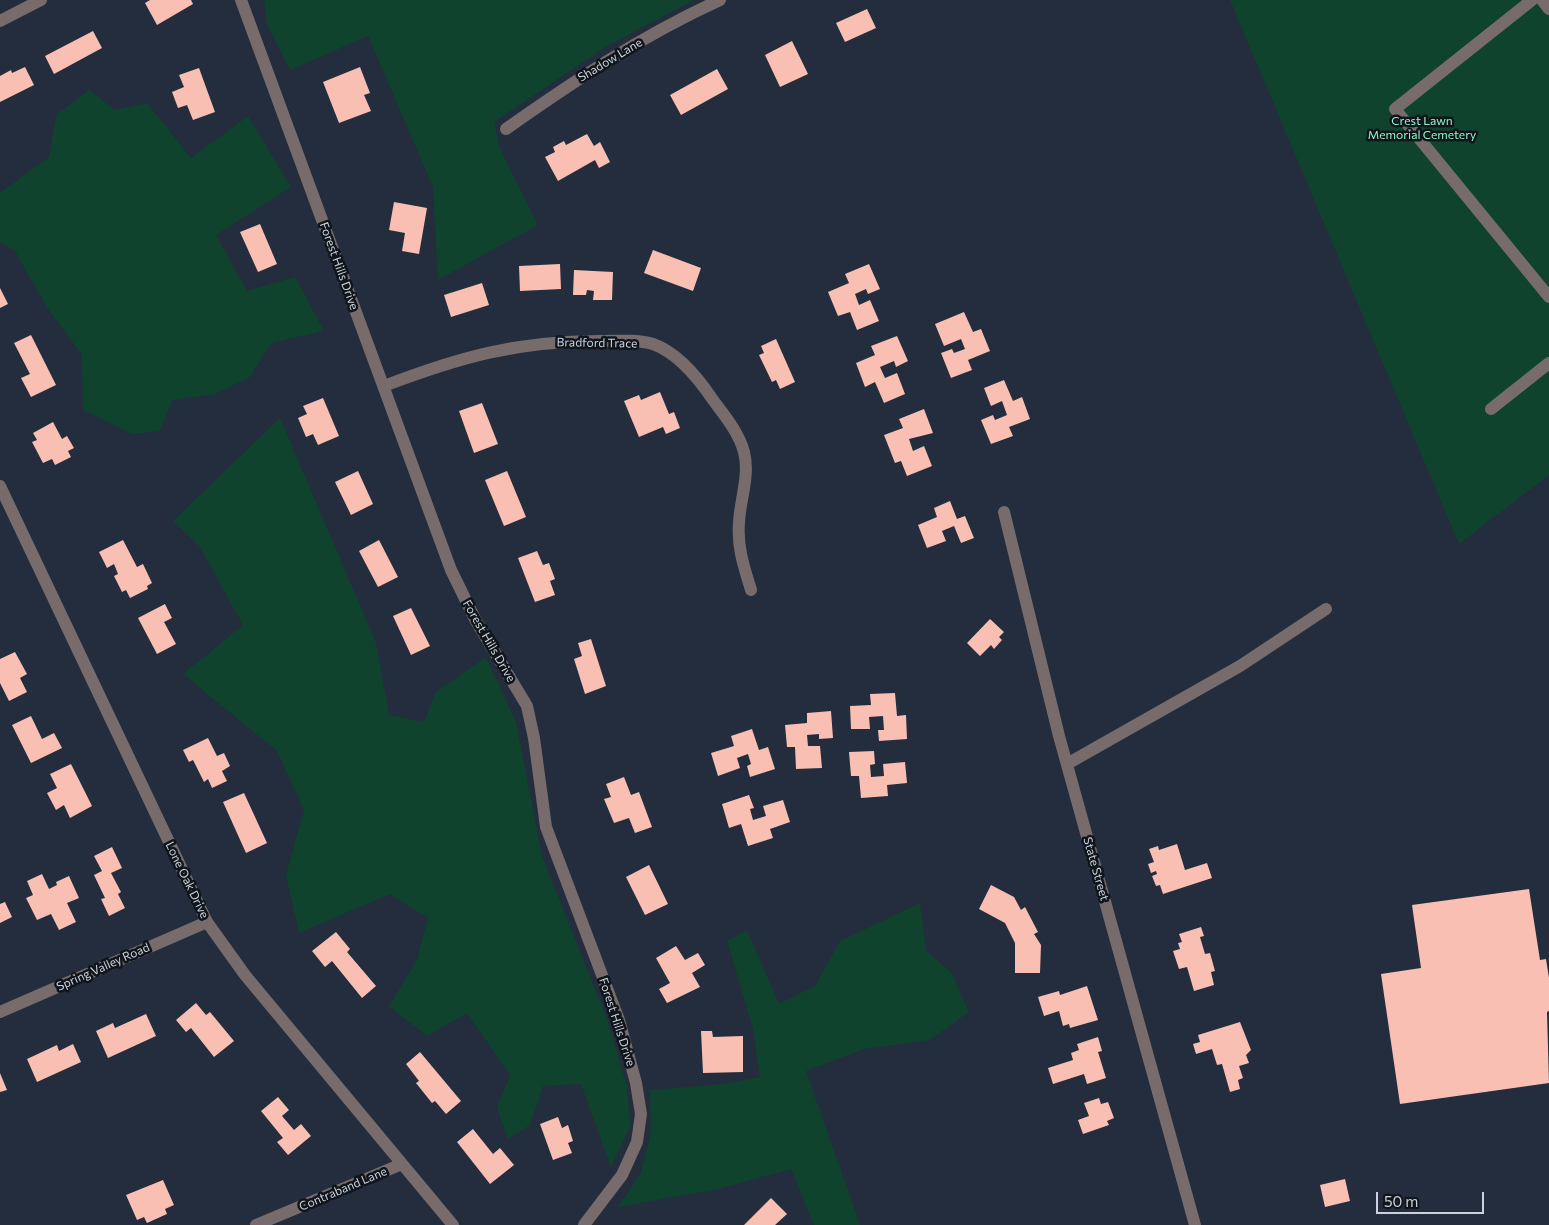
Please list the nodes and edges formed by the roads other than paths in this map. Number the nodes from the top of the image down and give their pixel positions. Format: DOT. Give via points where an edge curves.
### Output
graph roads {
  1 [pos="41,0"];
  2 [pos="241,0"];
  3 [pos="720,0"];
  4 [pos="1532,0"];
  5 [pos="1542,0"];
  6 [pos="1549,8"];
  7 [pos="0,21"];
  8 [pos="506,129"];
  9 [pos="1549,297"];
  10 [pos="1549,363"];
  11 [pos="384,386"];
  12 [pos="1491,410"];
  13 [pos="0,486"];
  14 [pos="1004,512"];
  15 [pos="751,590"];
  16 [pos="1326,609"];
  17 [pos="1067,764"];
  18 [pos="207,922"];
  19 [pos="0,1012"];
  20 [pos="402,1164"];
  21 [pos="256,1225"];
  22 [pos="453,1225"];
  23 [pos="584,1225"];
  24 [pos="1195,1225"];
  1 -- 7 [label="street"];
  2 -- 11 [label="street, Forest Hills Drive"];
  3 -- 8 [label="street, Shadow Lane" via="679,18 592,69"];
  4 -- 9 [label="street" via="1395,109"];
  5 -- 6 [label="street"];
  10 -- 12 [label="street"];
  11 -- 15 [label="street, Bradford Trace" via="464,358 526,344 612,340 653,344 678,360 704,387 733,428 744,452 746,476 739,523 739,551"];
  11 -- 23 [label="street, Forest Hills Drive" via="451,570 476,621 526,706 534,738 546,827 619,1020 636,1083 641,1114 637,1142 622,1175"];
  13 -- 18 [label="street, Lone Oak Drive"];
  14 -- 17 [label="street, State Street"];
  16 -- 17 [label="street" via="1240,666"];
  17 -- 24 [label="street, State Street"];
  18 -- 19 [label="street, Spring Valley Road"];
  18 -- 20 [label="street, Lone Oak Drive" via="245,975"];
  20 -- 21 [label="street, Contraband Lane"];
  20 -- 22 [label="street, Lone Oak Drive"];
}
